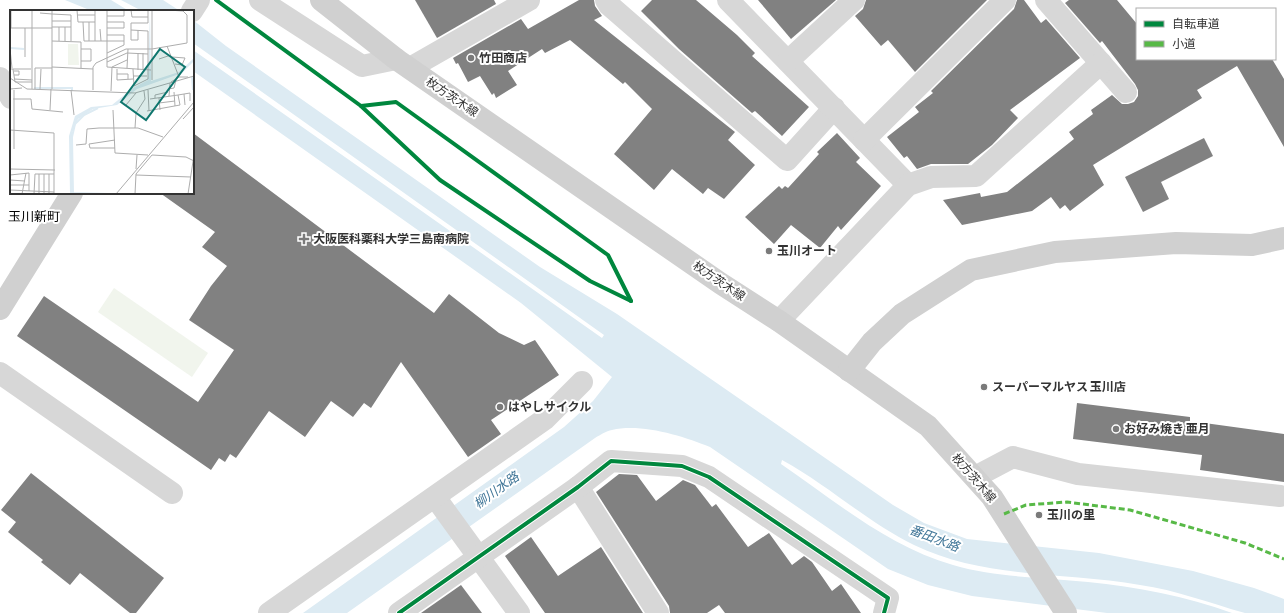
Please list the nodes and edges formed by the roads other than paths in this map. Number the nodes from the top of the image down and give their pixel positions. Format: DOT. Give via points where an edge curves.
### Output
graph roads {
  1 [pos="199,0"];
  2 [pos="260,0"];
  3 [pos="321,0"];
  4 [pos="606,0"];
  5 [pos="728,0"];
  6 [pos="854,0"];
  7 [pos="1005,0"];
  8 [pos="1046,0"];
  9 [pos="523,1"];
  10 [pos="193,10"];
  11 [pos="788,61"];
  12 [pos="1101,63"];
  13 [pos="403,64"];
  14 [pos="0,78"];
  15 [pos="1126,92"];
  16 [pos="10,96"];
  17 [pos="834,108"];
  18 [pos="864,140"];
  19 [pos="908,185"];
  20 [pos="67,196"];
  21 [pos="1284,238"];
  22 [pos="0,309"];
  23 [pos="779,321"];
  24 [pos="848,371"];
  25 [pos="0,373"];
  26 [pos="582,382"];
  27 [pos="975,477"];
  28 [pos="578,487"];
  29 [pos="172,493"];
  30 [pos="1280,496"];
  31 [pos="440,504"];
  32 [pos="474,551"];
  33 [pos="268,613"];
  34 [pos="399,613"];
  35 [pos="519,613"];
  36 [pos="658,613"];
  37 [pos="884,613"];
  38 [pos="1066,613"];
  1 -- 10 [label="street"];
  2 -- 13 [label="street" via="362,66"];
  3 -- 13 [label="main road, 枚方茨木線"];
  4 -- 17 [label="street" via="787,160"];
  5 -- 11 [label="street"];
  6 -- 11 [label="street"];
  7 -- 18 [label="street"];
  8 -- 12 [label="street"];
  9 -- 13 [label="street"];
  11 -- 17 [label="street"];
  12 -- 15 [label="street"];
  12 -- 19 [label="street" via="976,176 931,177"];
  13 -- 23 [label="main road, 枚方茨木線"];
  14 -- 16 [label="street"];
  17 -- 18 [label="street"];
  18 -- 19 [label="street"];
  19 -- 23 [label="street"];
  20 -- 22 [label="main road"];
  21 -- 24 [label="main road" via="1252,245 1176,243 1054,252 971,270 902,314 872,342"];
  23 -- 24 [label="main road, 枚方茨木線"];
  24 -- 27 [label="main road, 枚方茨木線" via="928,426"];
  25 -- 29 [label="street"];
  26 -- 31 [label="street" via="545,418"];
  27 -- 30 [label="street" via="1013,457 1078,474"];
  27 -- 38 [label="main road, 枚方茨木線" via="992,497"];
  28 -- 32 [label="street"];
  28 -- 36 [label="street"];
  28 -- 37 [label="street" via="611,460 682,466 702,474 888,598"];
  31 -- 32 [label="street"];
  31 -- 33 [label="street"];
  32 -- 34 [label="street"];
  32 -- 35 [label="street"];
}
